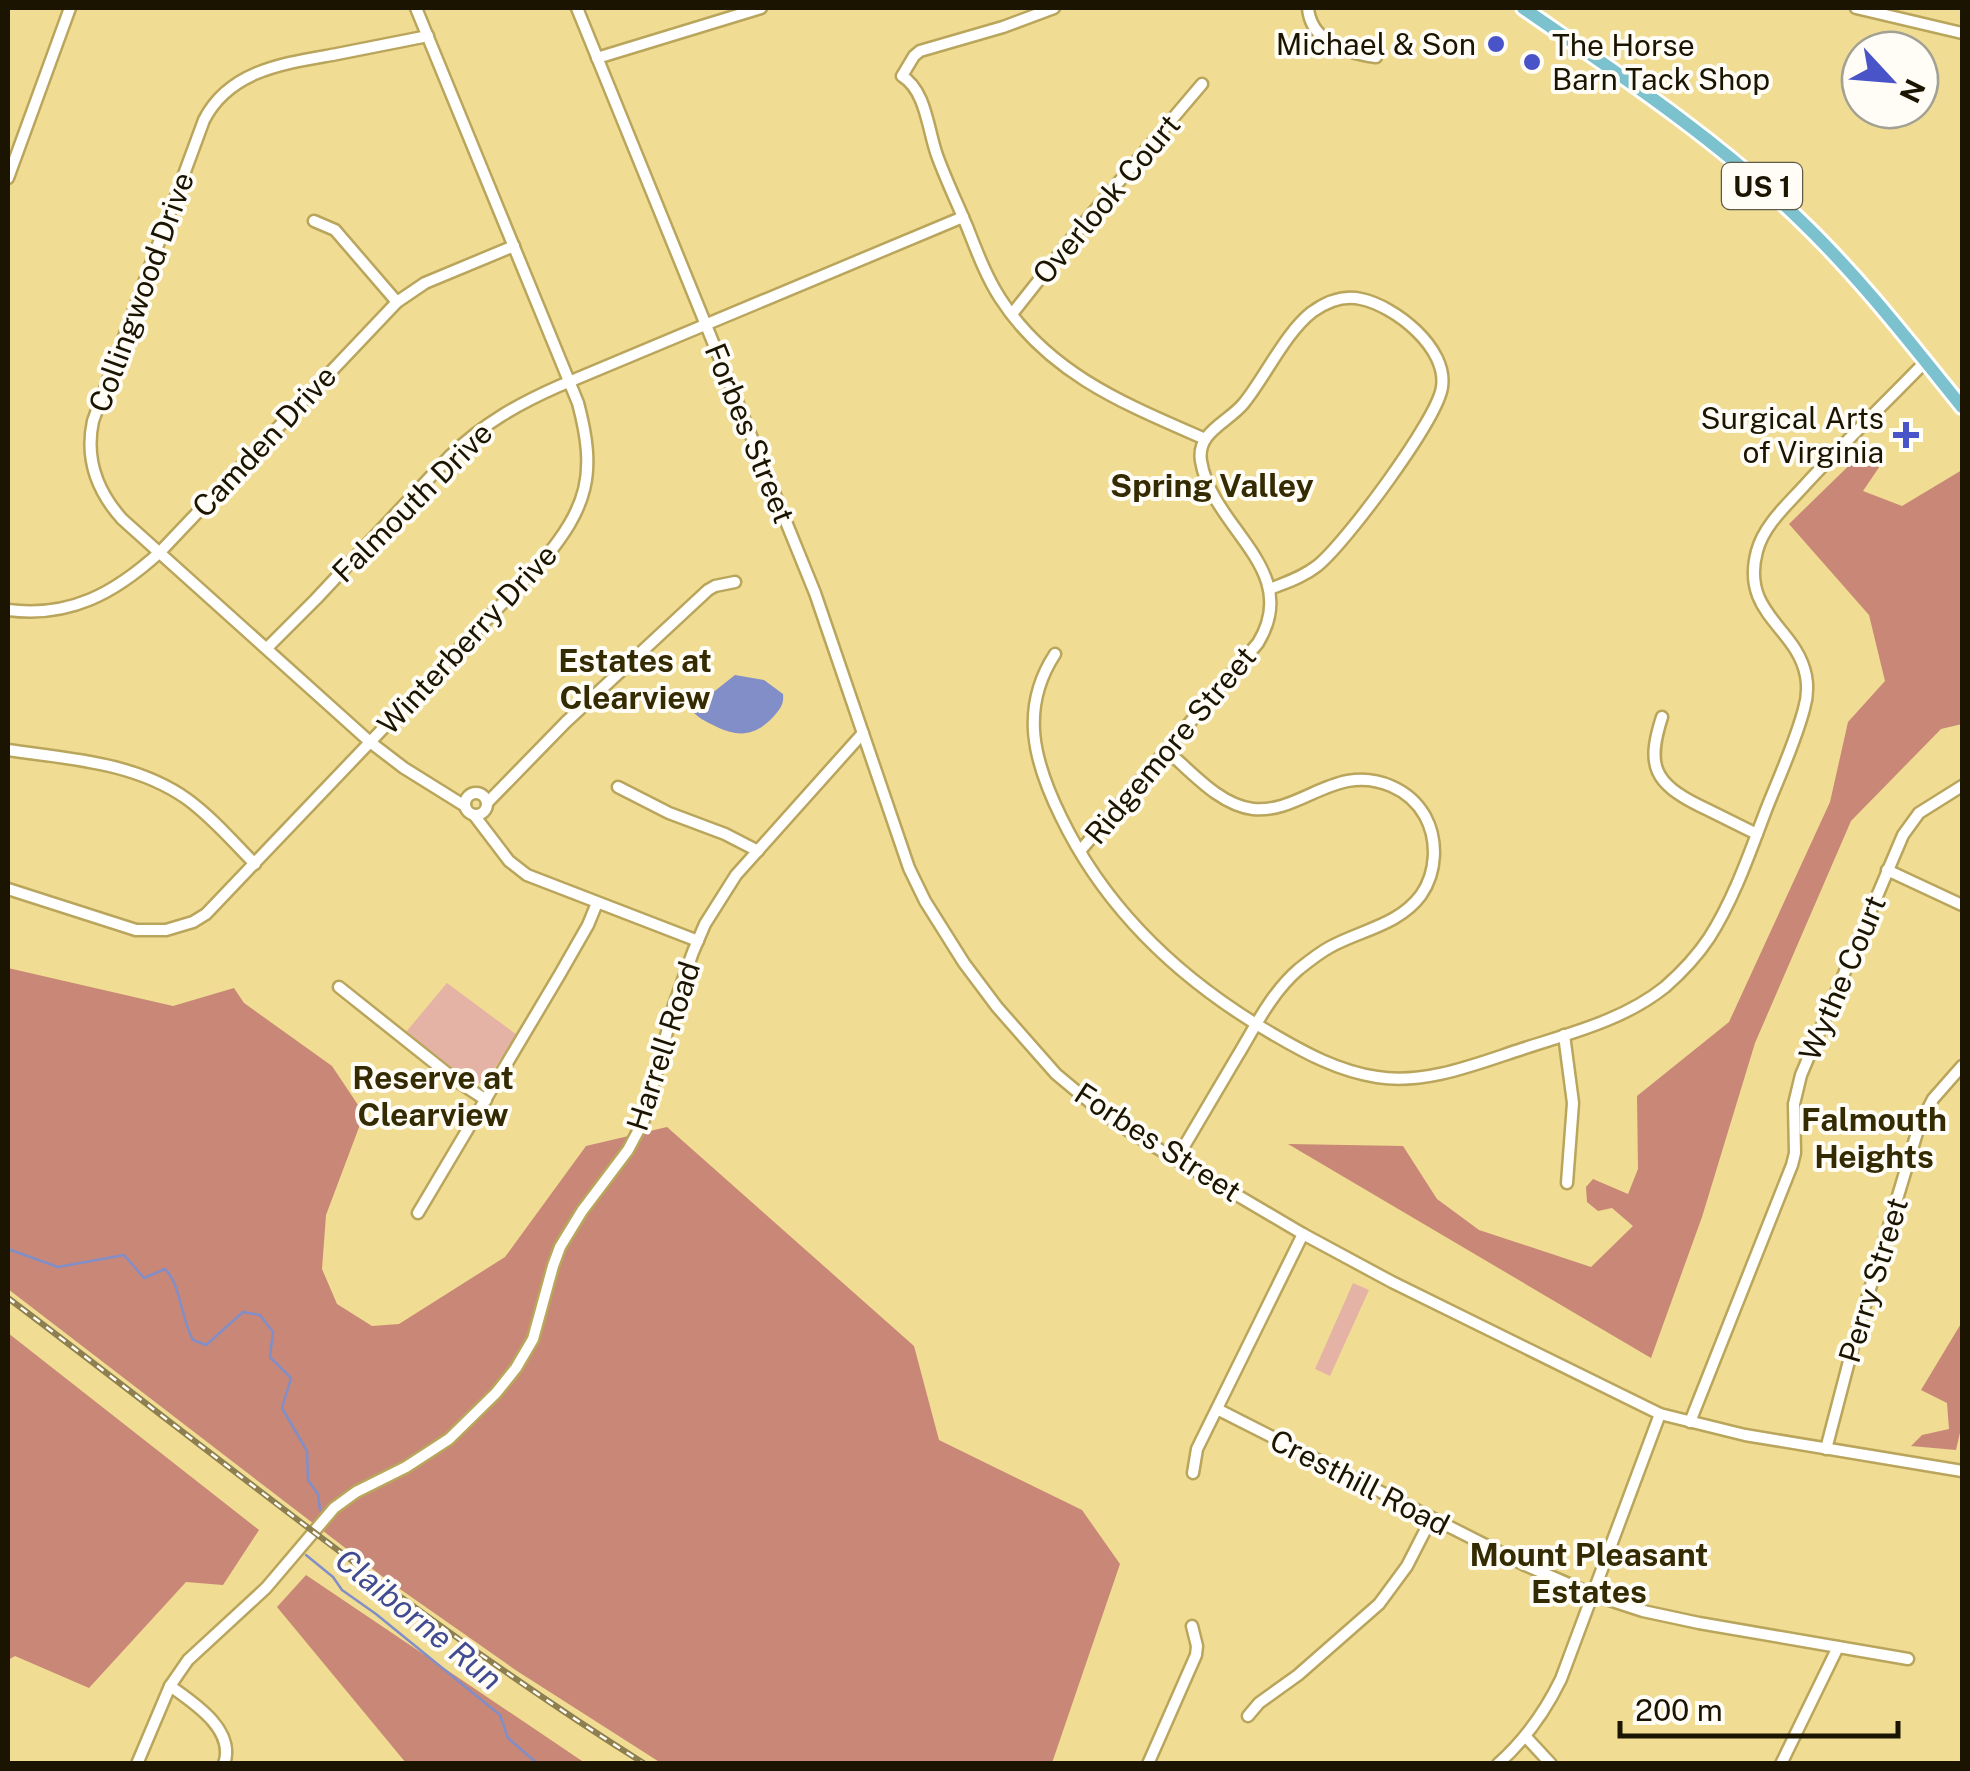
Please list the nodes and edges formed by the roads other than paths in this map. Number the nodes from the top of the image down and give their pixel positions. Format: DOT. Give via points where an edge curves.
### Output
graph roads {
  1 [pos="70,8"];
  2 [pos="416,8"];
  3 [pos="576,8"];
  4 [pos="762,8"];
  5 [pos="1054,8"];
  6 [pos="1308,8"];
  7 [pos="1523,8"];
  8 [pos="1856,8"];
  9 [pos="1962,33"];
  10 [pos="428,36"];
  11 [pos="1376,57"];
  12 [pos="597,58"];
  13 [pos="1202,84"];
  14 [pos="8,178"];
  15 [pos="963,218"];
  16 [pos="314,221"];
  17 [pos="514,246"];
  18 [pos="397,302"];
  19 [pos="1012,314"];
  20 [pos="706,326"];
  21 [pos="1926,361"];
  22 [pos="570,382"];
  23 [pos="1962,407"];
  24 [pos="1205,439"];
  25 [pos="160,552"];
  26 [pos="735,582"];
  27 [pos="1270,589"];
  28 [pos="8,610"];
  29 [pos="266,648"];
  30 [pos="1055,654"];
  31 [pos="1662,717"];
  32 [pos="863,733"];
  33 [pos="370,742"];
  34 [pos="8,750"];
  35 [pos="1166,750"];
  36 [pos="1962,786"];
  37 [pos="618,787"];
  38 [pos="466,801"];
  39 [pos="482,806"];
  40 [pos="1757,834"];
  41 [pos="758,851"];
  42 [pos="1080,852"];
  43 [pos="255,864"];
  44 [pos="1888,870"];
  45 [pos="8,888"];
  46 [pos="597,903"];
  47 [pos="1962,904"];
  48 [pos="698,942"];
  49 [pos="339,987"];
  50 [pos="1256,1024"];
  51 [pos="1564,1035"];
  52 [pos="1962,1066"];
  53 [pos="486,1100"];
  54 [pos="1176,1160"];
  55 [pos="1567,1183"];
  56 [pos="418,1213"];
  57 [pos="1304,1234"];
  58 [pos="1216,1408"];
  59 [pos="1660,1414"];
  60 [pos="1690,1422"];
  61 [pos="1826,1448"];
  62 [pos="1962,1471"];
  63 [pos="1194,1474"];
  64 [pos="1431,1519"];
  65 [pos="1594,1595"];
  66 [pos="1192,1626"];
  67 [pos="1838,1647"];
  68 [pos="1908,1659"];
  69 [pos="170,1686"];
  70 [pos="1248,1716"];
  71 [pos="1526,1737"];
  72 [pos="138,1764"];
  73 [pos="224,1764"];
  74 [pos="1148,1764"];
  75 [pos="1498,1764"];
  76 [pos="1550,1764"];
  77 [pos="1780,1764"];
  1 -- 14 [label="street"];
  2 -- 10 [label="street, Winterberry Drive"];
  3 -- 12 [label="street, Forbes Street"];
  4 -- 12 [label="street"];
  5 -- 15 [label="street" via="920,51 902,76 922,105"];
  6 -- 11 [label="street" via="1322,37"];
  7 -- 21 [label="main road, US 1" via="1747,172 1842,262"];
  8 -- 9 [label="street"];
  10 -- 17 [label="street, Winterberry Drive"];
  10 -- 25 [label="street, Collingwood Drive" via="280,64 226,91 210,108 90,434 92,462 107,500"];
  12 -- 20 [label="street, Forbes Street"];
  13 -- 19 [label="street, Overlook Court"];
  15 -- 19 [label="street"];
  15 -- 20 [label="street, Falmouth Drive"];
  16 -- 18 [label="street" via="335,230"];
  17 -- 18 [label="street, Camden Drive" via="425,282"];
  17 -- 22 [label="street, Winterberry Drive"];
  18 -- 25 [label="street, Camden Drive"];
  19 -- 24 [label="street" via="1084,381"];
  20 -- 22 [label="street, Falmouth Drive"];
  20 -- 32 [label="street, Forbes Street" via="815,593"];
  21 -- 23 [label="main road, US 1"];
  21 -- 40 [label="street" via="1815,474 1758,546 1760,600 1795,648 1807,684 1804,710"];
  22 -- 29 [label="street, Falmouth Drive" via="522,402 468,438"];
  22 -- 33 [label="street, Winterberry Drive" via="588,464 584,496 570,524"];
  24 -- 27 [label="street" via="1201,460 1213,496"];
  24 -- 27 [label="street" via="1245,402 1306,318 1338,299 1360,298 1385,308 1439,360 1442,390 1416,441 1330,554"];
  25 -- 28 [label="street, Camden Drive" via="86,602"];
  25 -- 29 [label="street, Collingwood Drive"];
  26 -- 39 [label="street" via="708,590"];
  27 -- 35 [label="street, Ridgemore Street" via="1271,612 1258,644"];
  29 -- 33 [label="street, Collingwood Drive"];
  30 -- 42 [label="street" via="1038,688 1034,736 1050,795"];
  31 -- 40 [label="street" via="1654,757 1662,779 1676,794"];
  32 -- 41 [label="street, Harrell Road"];
  32 -- 54 [label="street, Forbes Street" via="909,868 964,963 1056,1074"];
  33 -- 38 [label="street, Collingwood Drive"];
  33 -- 43 [label="street, Winterberry Drive"];
  34 -- 43 [label="street" via="153,780 205,814"];
  35 -- 42 [label="street, Ridgemore Street"];
  35 -- 50 [label="street" via="1239,806 1271,808 1363,779 1401,791 1431,830 1432,871 1413,904 1310,960"];
  36 -- 44 [label="street, Wythe Court" via="1910,823"];
  37 -- 41 [label="street"];
  38 -- 39 [label="street" via="474,793"];
  38 -- 39 [label="street, Collingwood Drive" via="468,813"];
  39 -- 46 [label="street" via="486,832 519,870"];
  40 -- 51 [label="street" via="1709,938 1681,972 1628,1010"];
  41 -- 48 [label="street, Harrell Road" via="720,898"];
  42 -- 50 [label="street" via="1150,943"];
  43 -- 45 [label="street, Winterberry Drive" via="206,914 166,930 128,928"];
  44 -- 47 [label="street"];
  44 -- 60 [label="street, Wythe Court" via="1801,1075 1792,1165"];
  46 -- 48 [label="street"];
  46 -- 53 [label="street"];
  48 -- 69 [label="street, Harrell Road" via="644,1120 560,1247 525,1355 449,1439 334,1508"];
  49 -- 53 [label="street"];
  50 -- 51 [label="street" via="1328,1064 1397,1080"];
  50 -- 54 [label="street"];
  51 -- 55 [label="street" via="1573,1103"];
  52 -- 61 [label="street, Perry Street" via="1933,1098 1916,1136"];
  53 -- 56 [label="street"];
  54 -- 57 [label="street, Forbes Street"];
  57 -- 58 [label="street"];
  57 -- 59 [label="street, Forbes Street"];
  58 -- 63 [label="street" via="1197,1449"];
  58 -- 64 [label="street, Cresthill Road"];
  59 -- 60 [label="street, Forbes Street"];
  59 -- 65 [label="street"];
  60 -- 61 [label="street, Forbes Street"];
  61 -- 62 [label="street, Forbes Street"];
  64 -- 65 [label="street, Cresthill Road"];
  64 -- 70 [label="street" via="1379,1604"];
  65 -- 67 [label="street, Cresthill Road" via="1699,1623"];
  65 -- 71 [label="street" via="1561,1679"];
  66 -- 74 [label="street" via="1196,1655"];
  67 -- 68 [label="street, Cresthill Road"];
  67 -- 77 [label="street"];
  69 -- 72 [label="street, Harrell Road"];
  69 -- 73 [label="street" via="224,1736"];
  71 -- 75 [label="street"];
  71 -- 76 [label="street"];
}
